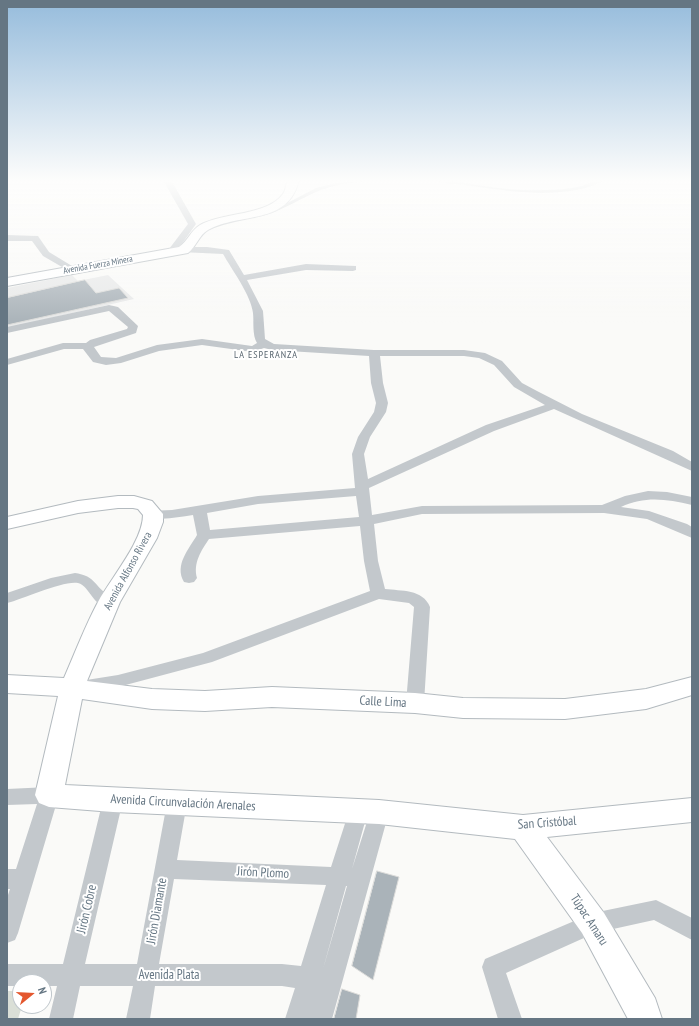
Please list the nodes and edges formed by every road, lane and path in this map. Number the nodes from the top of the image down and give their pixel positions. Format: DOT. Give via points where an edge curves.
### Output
graph roads {
  1 [pos="190,228"];
  2 [pos="203,228"];
  3 [pos="7,238"];
  4 [pos="182,248"];
  5 [pos="353,268"];
  6 [pos="72,269"];
  7 [pos="241,278"];
  8 [pos="7,282"];
  9 [pos="7,330"];
  10 [pos="264,344"];
  11 [pos="88,346"];
  12 [pos="374,353"];
  13 [pos="7,362"];
  14 [pos="555,405"];
  15 [pos="692,467"];
  16 [pos="361,489"];
  17 [pos="692,501"];
  18 [pos="604,508"];
  19 [pos="199,510"];
  20 [pos="153,514"];
  21 [pos="366,521"];
  22 [pos="7,523"];
  23 [pos="692,533"];
  24 [pos="204,535"];
  25 [pos="189,578"];
  26 [pos="378,594"];
  27 [pos="7,598"];
  28 [pos="109,602"];
  29 [pos="7,684"];
  30 [pos="692,686"];
  31 [pos="72,688"];
  32 [pos="415,703"];
  33 [pos="49,795"];
  34 [pos="7,797"];
  35 [pos="113,800"];
  36 [pos="177,803"];
  37 [pos="692,810"];
  38 [pos="369,812"];
  39 [pos="523,827"];
  40 [pos="165,869"];
  41 [pos="339,877"];
  42 [pos="360,877"];
  43 [pos="14,879"];
  44 [pos="593,923"];
  45 [pos="692,930"];
  46 [pos="7,933"];
  47 [pos="7,975"];
  48 [pos="146,975"];
  49 [pos="71,976"];
  50 [pos="320,979"];
  51 [pos="61,1019"];
  52 [pos="138,1019"];
  53 [pos="297,1019"];
  54 [pos="320,1019"];
  55 [pos="510,1019"];
  56 [pos="646,1019"];
  1 -- 4 [label="street"];
  2 -- 4 [label="street"];
  3 -- 6 [label="street" via="35,238 46,254"];
  4 -- 6 [label="street, Avenida Fuerza Minera"];
  4 -- 7 [label="street" via="226,252"];
  5 -- 7 [label="street" via="306,267"];
  6 -- 8 [label="street, Avenida Fuerza Minera"];
  7 -- 10 [label="street" via="254,300 258,312 260,339"];
  9 -- 11 [label="street" via="109,308 114,309 134,326 132,331"];
  10 -- 11 [label="street" via="253,349 202,342 157,348 106,362 97,360"];
  10 -- 12 [label="street" via="272,347"];
  11 -- 13 [label="street" via="63,346"];
  12 -- 14 [label="street" via="481,355 498,363 518,385"];
  12 -- 16 [label="street" via="382,403 380,412 364,437 358,454"];
  14 -- 15 [label="street"];
  14 -- 16 [label="street" via="490,428"];
  16 -- 19 [label="street" via="258,500"];
  16 -- 21 [label="street"];
  17 -- 18 [label="street" via="650,494 632,496"];
  18 -- 21 [label="street" via="422,510"];
  18 -- 23 [label="street" via="649,515"];
  19 -- 20 [label="street"];
  19 -- 24 [label="street"];
  20 -- 22 [label="street" via="145,505 131,502 98,504"];
  20 -- 28 [label="street, Avenida Alfonso Rivera" via="147,538"];
  21 -- 24 [label="street"];
  21 -- 26 [label="street"];
  24 -- 25 [label="street" via="188,563 186,572"];
  26 -- 31 [label="street" via="206,658 118,681"];
  26 -- 32 [label="street" via="413,598 420,602 422,607"];
  27 -- 28 [label="street" via="73,577 88,582 96,594"];
  28 -- 31 [label="street, Avenida Alfonso Rivera"];
  29 -- 31 [label="street, Calle Lima"];
  30 -- 32 [label="street, Calle Lima" via="646,699 565,709 463,708"];
  31 -- 32 [label="street, Calle Lima" via="152,699 205,701 272,697"];
  31 -- 33 [label="street, Avenida Alfonso Rivera"];
  33 -- 34 [label="street, Avenida Circunvalación Arenales"];
  33 -- 35 [label="street, Avenida Circunvalación Arenales"];
  33 -- 43 [label="street"];
  35 -- 36 [label="street, Avenida Circunvalación Arenales"];
  35 -- 49 [label="street, Jirón Cobre"];
  36 -- 38 [label="street, Avenida Circunvalación Arenales"];
  36 -- 40 [label="street, Jirón Diamante"];
  37 -- 39 [label="street, San Cristóbal"];
  38 -- 39 [label="street, San Cristóbal"];
  38 -- 41 [label="street"];
  38 -- 42 [label="street"];
  39 -- 44 [label="street, Túpac Amaru"];
  40 -- 41 [label="street, Jirón Plomo"];
  40 -- 48 [label="street, Jirón Diamante"];
  41 -- 42 [label="street, Jirón Plomo"];
  41 -- 50 [label="street"];
  42 -- 50 [label="street"];
  43 -- 46 [label="street"];
  44 -- 45 [label="street" via="656,910"];
  44 -- 55 [label="street" via="493,967"];
  44 -- 56 [label="street, Túpac Amaru"];
  47 -- 49 [label="street, Avenida Plata"];
  48 -- 49 [label="street, Avenida Plata"];
  48 -- 50 [label="street, Avenida Plata" via="282,975"];
  48 -- 52 [label="street, Jirón Diamante"];
  49 -- 51 [label="street, Jirón Cobre"];
  50 -- 53 [label="street"];
  50 -- 54 [label="street"];
}
